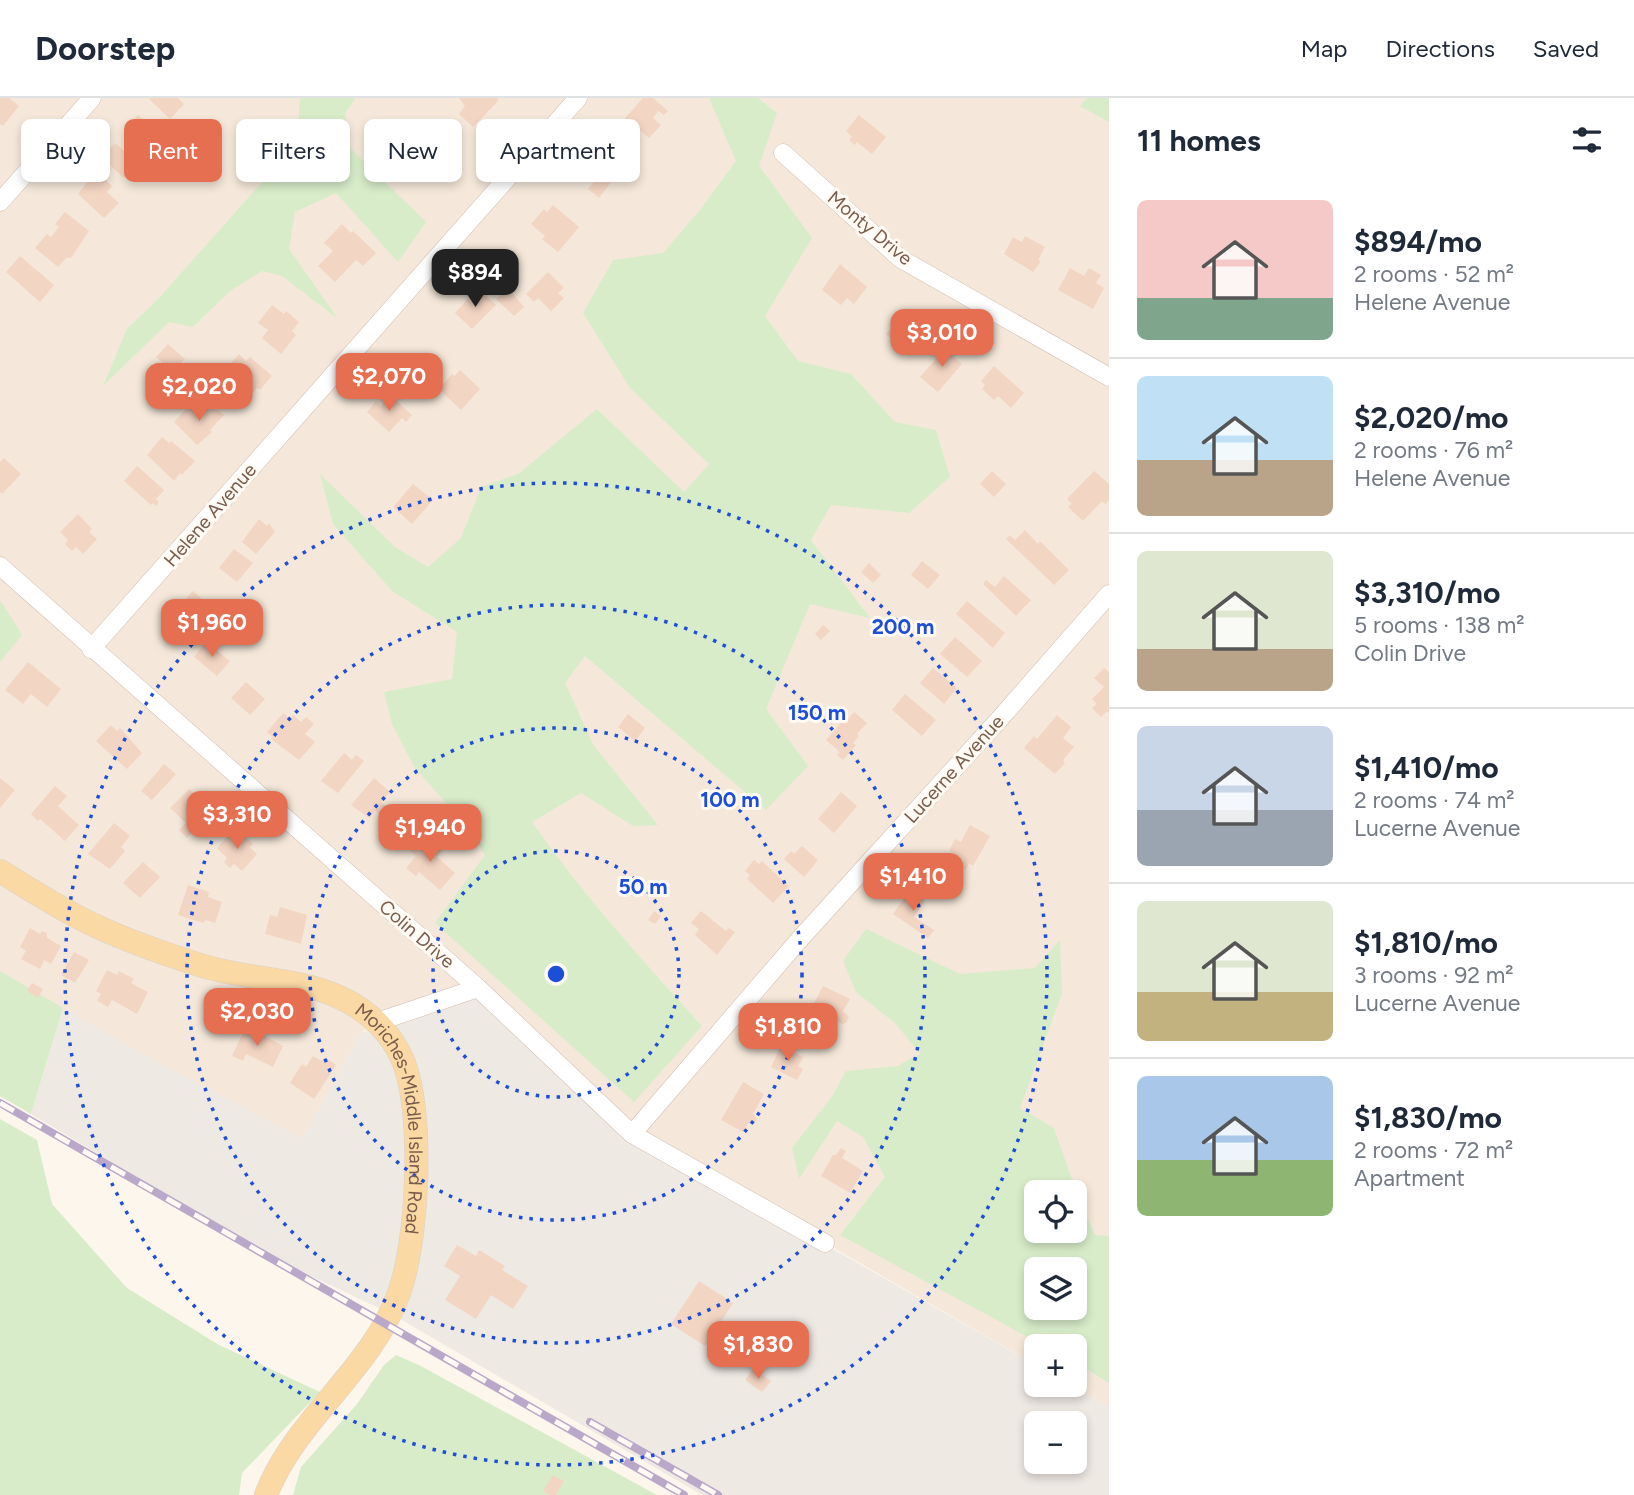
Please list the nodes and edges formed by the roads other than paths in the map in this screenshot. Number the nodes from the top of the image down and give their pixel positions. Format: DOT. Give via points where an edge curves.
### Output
graph roads {
  1 [pos="92,98"];
  2 [pos="578,98"];
  3 [pos="783,153"];
  4 [pos="0,202"];
  5 [pos="1109,377"];
  6 [pos="0,566"];
  7 [pos="1109,594"];
  8 [pos="91,649"];
  9 [pos="0,871"];
  10 [pos="478,988"];
  11 [pos="377,1022"];
  12 [pos="632,1134"];
  13 [pos="825,1243"];
  14 [pos="266,1495"];
  1 -- 4 [label="street"];
  2 -- 8 [label="street, Helene Avenue"];
  3 -- 5 [label="street, Monty Drive" via="901,259"];
  6 -- 8 [label="street, Colin Drive"];
  7 -- 12 [label="street, Lucerne Avenue"];
  8 -- 10 [label="street, Colin Drive"];
  9 -- 11 [label="main road, Moriches-Middle Island Road" via="96,926 205,967 324,990"];
  10 -- 11 [label="street"];
  10 -- 12 [label="street, Colin Drive"];
  11 -- 14 [label="main road, Moriches-Middle Island Road" via="405,1064 413,1104 413,1208 405,1272 375,1341 285,1455"];
  12 -- 13 [label="street, Colin Drive"];
}
